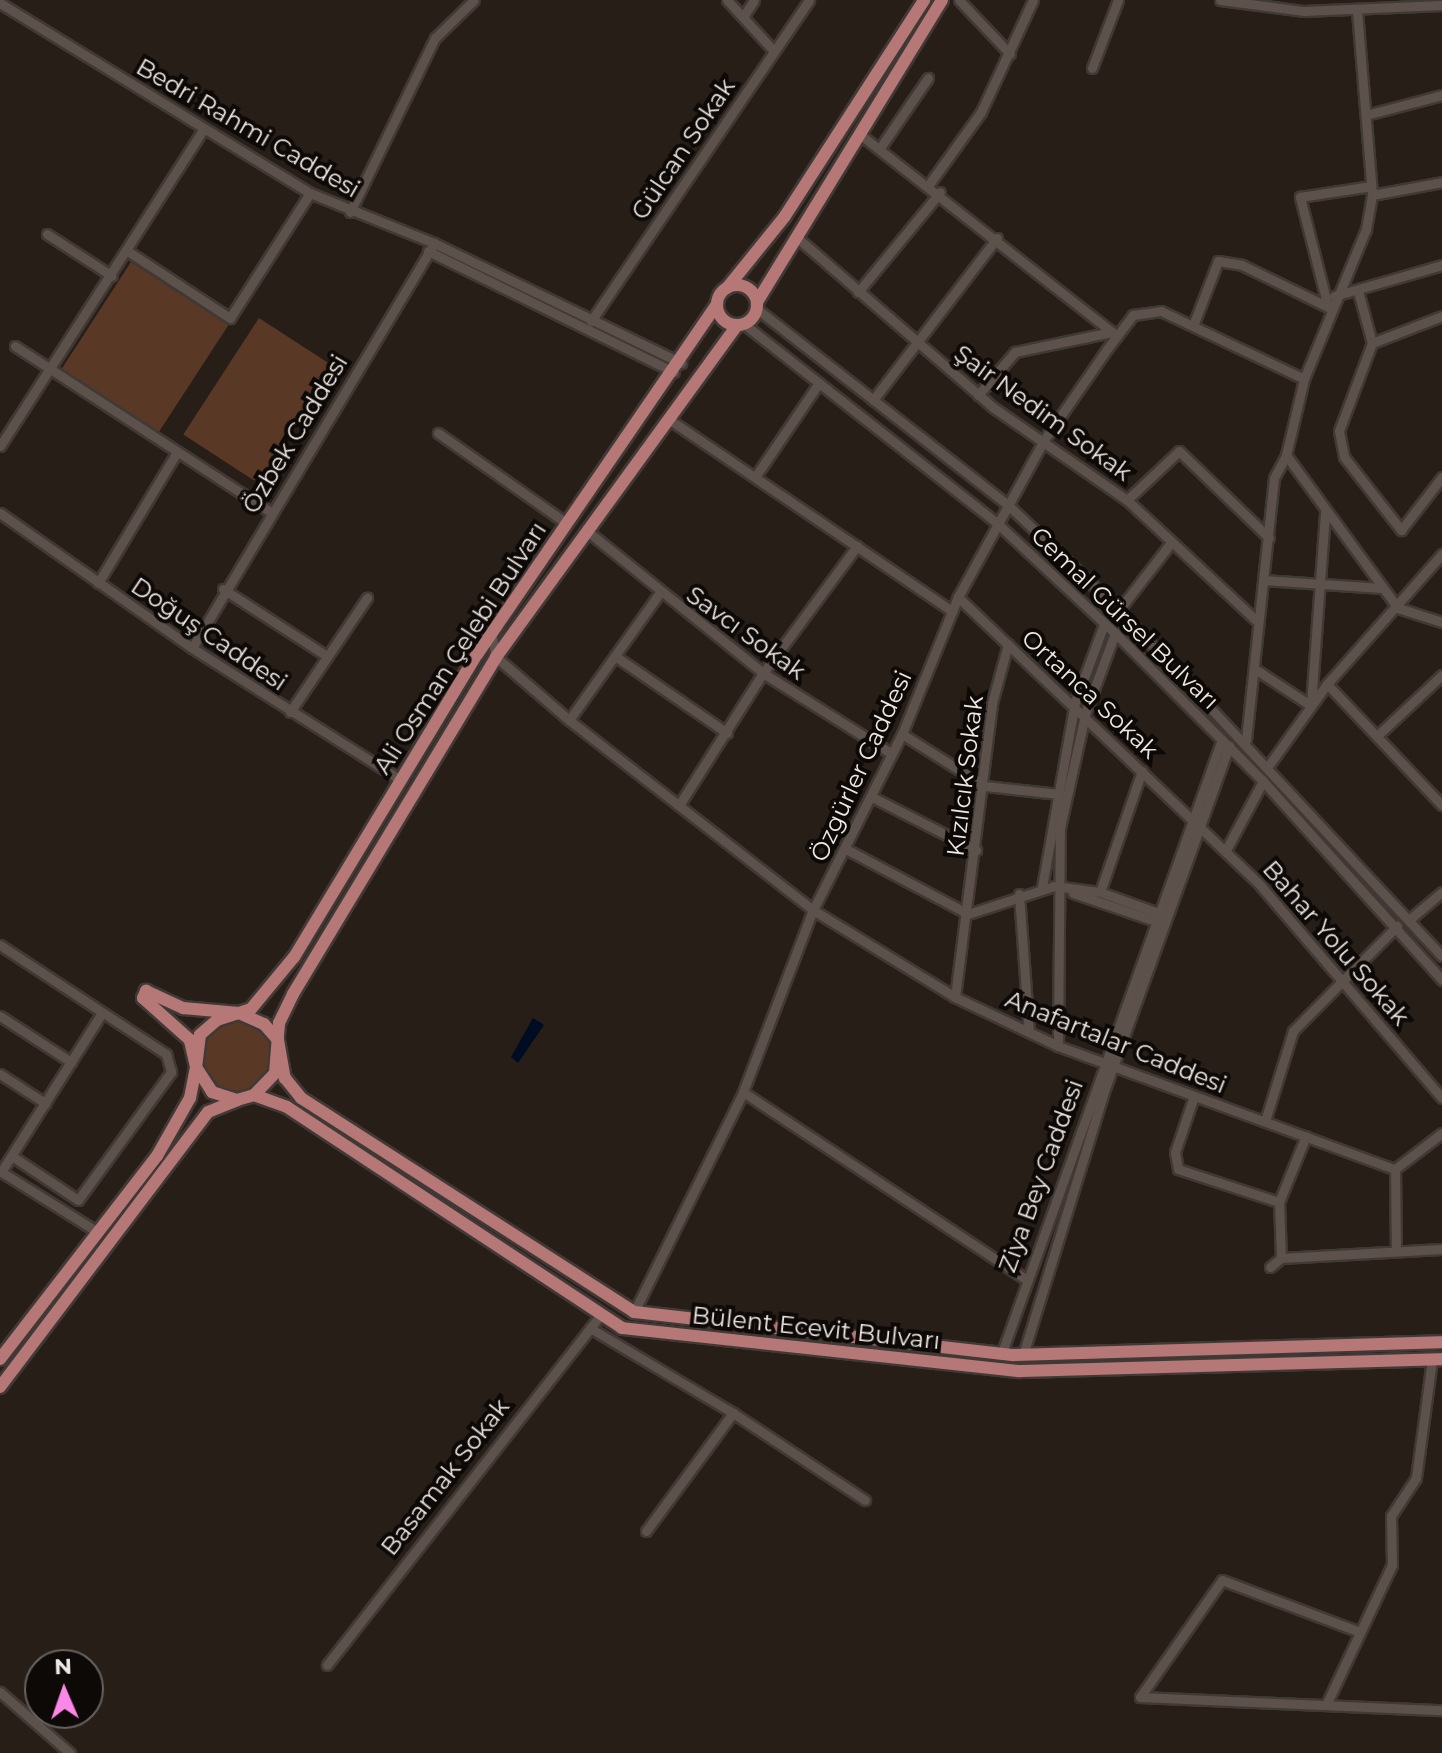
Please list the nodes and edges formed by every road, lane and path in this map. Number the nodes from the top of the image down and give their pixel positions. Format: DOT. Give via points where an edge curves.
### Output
graph roads {
  1 [pos="474,0"];
  2 [pos="727,0"];
  3 [pos="754,0"];
  4 [pos="809,0"];
  5 [pos="924,0"];
  6 [pos="942,0"];
  7 [pos="959,0"];
  8 [pos="1033,0"];
  9 [pos="1118,0"];
  10 [pos="1220,0"];
  11 [pos="1307,0"];
  12 [pos="0,3"];
  13 [pos="462,4"];
  14 [pos="1286,5"];
  15 [pos="1442,5"];
  16 [pos="1304,11"];
  17 [pos="1357,11"];
  18 [pos="743,17"];
  19 [pos="773,50"];
  20 [pos="1010,54"];
  21 [pos="1092,68"];
  22 [pos="928,78"];
  23 [pos="1442,95"];
  24 [pos="1366,115"];
  25 [pos="203,130"];
  26 [pos="862,136"];
  27 [pos="880,148"];
  28 [pos="1442,182"];
  29 [pos="930,183"];
  30 [pos="1371,190"];
  31 [pos="940,192"];
  32 [pos="310,193"];
  33 [pos="350,212"];
  34 [pos="47,234"];
  35 [pos="997,238"];
  36 [pos="801,241"];
  37 [pos="431,247"];
  38 [pos="129,252"];
  39 [pos="1442,265"];
  40 [pos="484,273"];
  41 [pos="112,276"];
  42 [pos="727,288"];
  43 [pos="1358,291"];
  44 [pos="858,292"];
  45 [pos="1334,296"];
  46 [pos="717,304"];
  47 [pos="757,306"];
  48 [pos="1328,307"];
  49 [pos="1442,316"];
  50 [pos="591,321"];
  51 [pos="1194,323"];
  52 [pos="741,324"];
  53 [pos="1115,334"];
  54 [pos="913,340"];
  55 [pos="1372,343"];
  56 [pos="15,346"];
  57 [pos="677,368"];
  58 [pos="50,369"];
  59 [pos="1304,379"];
  60 [pos="819,383"];
  61 [pos="978,395"];
  62 [pos="873,400"];
  63 [pos="670,420"];
  64 [pos="438,433"];
  65 [pos="1043,443"];
  66 [pos="0,446"];
  67 [pos="177,452"];
  68 [pos="1286,455"];
  69 [pos="755,477"];
  70 [pos="1442,477"];
  71 [pos="1127,500"];
  72 [pos="1008,505"];
  73 [pos="1325,511"];
  74 [pos="271,512"];
  75 [pos="0,513"];
  76 [pos="566,523"];
  77 [pos="998,524"];
  78 [pos="586,530"];
  79 [pos="1269,538"];
  80 [pos="1170,544"];
  81 [pos="857,546"];
  82 [pos="1442,554"];
  83 [pos="1263,580"];
  84 [pos="98,583"];
  85 [pos="1319,586"];
  86 [pos="1382,588"];
  87 [pos="223,589"];
  88 [pos="659,594"];
  89 [pos="958,597"];
  90 [pos="367,598"];
  91 [pos="1398,608"];
  92 [pos="1119,610"];
  93 [pos="952,611"];
  94 [pos="1258,622"];
  95 [pos="1442,622"];
  96 [pos="1104,624"];
  97 [pos="491,632"];
  98 [pos="1115,633"];
  99 [pos="1008,644"];
  100 [pos="192,648"];
  101 [pos="327,656"];
  102 [pos="615,656"];
  103 [pos="496,657"];
  104 [pos="1258,671"];
  105 [pos="763,673"];
  106 [pos="1442,675"];
  107 [pos="1327,684"];
  108 [pos="1075,702"];
  109 [pos="1311,704"];
  110 [pos="1086,711"];
  111 [pos="290,712"];
  112 [pos="569,720"];
  113 [pos="727,733"];
  114 [pos="902,734"];
  115 [pos="1378,735"];
  116 [pos="1246,740"];
  117 [pos="1226,742"];
  118 [pos="892,754"];
  119 [pos="1269,765"];
  120 [pos="1142,771"];
  121 [pos="401,780"];
  122 [pos="1263,781"];
  123 [pos="985,786"];
  124 [pos="1442,786"];
  125 [pos="1060,795"];
  126 [pos="1434,796"];
  127 [pos="872,797"];
  128 [pos="681,802"];
  129 [pos="1442,805"];
  130 [pos="1198,823"];
  131 [pos="846,849"];
  132 [pos="976,850"];
  133 [pos="1226,850"];
  134 [pos="1054,886"];
  135 [pos="1042,887"];
  136 [pos="1100,892"];
  137 [pos="1442,892"];
  138 [pos="1019,894"];
  139 [pos="813,910"];
  140 [pos="968,914"];
  141 [pos="1163,919"];
  142 [pos="1410,919"];
  143 [pos="1397,926"];
  144 [pos="0,945"];
  145 [pos="1442,956"];
  146 [pos="1343,978"];
  147 [pos="1442,980"];
  148 [pos="955,997"];
  149 [pos="102,1013"];
  150 [pos="239,1013"];
  151 [pos="0,1016"];
  152 [pos="1029,1032"];
  153 [pos="278,1040"];
  154 [pos="1058,1046"];
  155 [pos="71,1062"];
  156 [pos="1109,1065"];
  157 [pos="196,1067"];
  158 [pos="0,1074"];
  159 [pos="743,1092"];
  160 [pos="254,1095"];
  161 [pos="1194,1096"];
  162 [pos="1442,1098"];
  163 [pos="237,1100"];
  164 [pos="45,1103"];
  165 [pos="1265,1121"];
  166 [pos="1442,1133"];
  167 [pos="1306,1136"];
  168 [pos="12,1156"];
  169 [pos="1395,1169"];
  170 [pos="1,1172"];
  171 [pos="1279,1202"];
  172 [pos="96,1231"];
  173 [pos="1442,1249"];
  174 [pos="1396,1251"];
  175 [pos="1281,1258"];
  176 [pos="1270,1267"];
  177 [pos="1024,1278"];
  178 [pos="634,1312"];
  179 [pos="599,1317"];
  180 [pos="590,1328"];
  181 [pos="1442,1342"];
  182 [pos="1001,1355"];
  183 [pos="1023,1355"];
  184 [pos="0,1359"];
  185 [pos="1437,1359"];
  186 [pos="0,1387"];
  187 [pos="733,1413"];
  188 [pos="865,1500"];
  189 [pos="646,1531"];
  190 [pos="1360,1632"];
  191 [pos="327,1665"];
  192 [pos="0,1692"];
  193 [pos="1326,1705"];
  194 [pos="1442,1710"];
  195 [pos="70,1753"];
  1 -- 13 [label="street"];
  2 -- 18 [label="street"];
  3 -- 18 [label="street"];
  4 -- 19 [label="street, Gülcan Sokak"];
  5 -- 42 [label="main road" via="785,216"];
  6 -- 26 [label="main road"];
  7 -- 20 [label="street"];
  8 -- 20 [label="street"];
  9 -- 21 [label="street"];
  10 -- 14 [label="street"];
  11 -- 16 [label="street"];
  12 -- 25 [label="street, Bedri Rahmi Caddesi"];
  13 -- 33 [label="street" via="435,38"];
  14 -- 16 [label="street"];
  15 -- 17 [label="street"];
  16 -- 17 [label="street"];
  17 -- 24 [label="street"];
  18 -- 19 [label="street"];
  19 -- 50 [label="street, Gülcan Sokak"];
  20 -- 29 [label="street"];
  22 -- 27 [label="street"];
  23 -- 24 [label="street"];
  24 -- 30 [label="street"];
  25 -- 32 [label="street, Bedri Rahmi Caddesi"];
  25 -- 38 [label="street"];
  26 -- 27 [label="street"];
  26 -- 36 [label="main road"];
  27 -- 29 [label="street"];
  28 -- 30 [label="street"];
  29 -- 31 [label="street"];
  30 -- 45 [label="street" via="1366,229"];
  30 -- 48 [label="street" via="1300,197"];
  31 -- 35 [label="street"];
  31 -- 44 [label="street"];
  32 -- 33 [label="street, Bedri Rahmi Caddesi"];
  32 -- 38 [label="street" via="230,318"];
  33 -- 37 [label="street, Bedri Rahmi Caddesi"];
  34 -- 41 [label="street"];
  35 -- 53 [label="street"];
  35 -- 54 [label="street"];
  36 -- 44 [label="street, Şair Nedim Sokak"];
  36 -- 47 [label="main road"];
  37 -- 40 [label="street, Bedri Rahmi Caddesi"];
  37 -- 74 [label="street, Özbek Caddesi"];
  38 -- 41 [label="street"];
  39 -- 43 [label="street"];
  40 -- 50 [label="street, Bedri Rahmi Caddesi"];
  40 -- 57 [label="street, Bedri Rahmi Caddesi"];
  41 -- 58 [label="street"];
  42 -- 46 [label="main road"];
  42 -- 47 [label="main road" via="746,287"];
  43 -- 45 [label="street"];
  43 -- 55 [label="street"];
  44 -- 54 [label="street, Şair Nedim Sokak"];
  45 -- 48 [label="street"];
  46 -- 52 [label="main road" via="725,321"];
  46 -- 57 [label="main road, Ali Osman Çelebi Bulvarı"];
  47 -- 52 [label="main road"];
  47 -- 62 [label="street, Cemal Gürsel Bulvarı"];
  48 -- 51 [label="street" via="1242,265 1218,261"];
  48 -- 59 [label="street"];
  49 -- 55 [label="street"];
  50 -- 57 [label="street, Bedri Rahmi Caddesi"];
  51 -- 53 [label="street, Özgürler Caddesi" via="1149,311 1133,315"];
  51 -- 59 [label="street, Özgürler Caddesi"];
  52 -- 60 [label="street, Cemal Gürsel Bulvarı"];
  52 -- 63 [label="main road, Ali Osman Çelebi Bulvarı"];
  53 -- 61 [label="street" via="1015,352"];
  53 -- 65 [label="street, Özgürler Caddesi"];
  54 -- 61 [label="street, Şair Nedim Sokak"];
  54 -- 62 [label="street"];
  55 -- 70 [label="street" via="1339,431 1344,457 1401,530"];
  56 -- 58 [label="street"];
  57 -- 76 [label="main road, Ali Osman Çelebi Bulvarı"];
  58 -- 66 [label="street"];
  58 -- 67 [label="street"];
  59 -- 68 [label="street"];
  60 -- 69 [label="street"];
  60 -- 77 [label="street, Cemal Gürsel Bulvarı"];
  61 -- 65 [label="street, Şair Nedim Sokak"];
  62 -- 72 [label="street, Cemal Gürsel Bulvarı"];
  63 -- 69 [label="street"];
  63 -- 78 [label="main road, Ali Osman Çelebi Bulvarı"];
  64 -- 76 [label="street"];
  65 -- 71 [label="street, Şair Nedim Sokak"];
  65 -- 72 [label="street, Özgürler Caddesi"];
  67 -- 74 [label="street"];
  67 -- 84 [label="street"];
  68 -- 73 [label="street"];
  68 -- 79 [label="street" via="1274,478"];
  69 -- 81 [label="street"];
  71 -- 79 [label="street" via="1179,451"];
  71 -- 80 [label="street, Şair Nedim Sokak"];
  72 -- 77 [label="street, Özgürler Caddesi"];
  72 -- 92 [label="street, Cemal Gürsel Bulvarı"];
  73 -- 85 [label="street"];
  73 -- 86 [label="street"];
  74 -- 87 [label="street, Özbek Caddesi"];
  75 -- 84 [label="street, Doğuş Caddesi"];
  76 -- 97 [label="main road, Ali Osman Çelebi Bulvarı"];
  77 -- 89 [label="street, Özgürler Caddesi"];
  77 -- 96 [label="street, Cemal Gürsel Bulvarı"];
  78 -- 88 [label="street, Savcı Sokak"];
  78 -- 103 [label="main road, Ali Osman Çelebi Bulvarı"];
  79 -- 83 [label="street"];
  80 -- 92 [label="street"];
  80 -- 94 [label="street, Şair Nedim Sokak"];
  81 -- 93 [label="street"];
  81 -- 105 [label="street"];
  82 -- 91 [label="street"];
  83 -- 85 [label="street"];
  83 -- 94 [label="street"];
  84 -- 100 [label="street, Doğuş Caddesi"];
  85 -- 86 [label="street"];
  85 -- 109 [label="street"];
  86 -- 91 [label="street"];
  87 -- 100 [label="street, Özbek Caddesi"];
  87 -- 101 [label="street"];
  88 -- 102 [label="street"];
  88 -- 105 [label="street, Savcı Sokak"];
  89 -- 93 [label="street, Özgürler Caddesi"];
  89 -- 99 [label="street, Ortanca Sokak"];
  90 -- 101 [label="street"];
  91 -- 95 [label="street"];
  91 -- 107 [label="street"];
  92 -- 116 [label="street, Cemal Gürsel Bulvarı"];
  93 -- 114 [label="street, Özgürler Caddesi"];
  94 -- 104 [label="street"];
  96 -- 98 [label="street, Cemal Gürsel Bulvarı"];
  96 -- 108 [label="street"];
  97 -- 103 [label="street"];
  97 -- 121 [label="main road, Ali Osman Çelebi Bulvarı"];
  98 -- 110 [label="street"];
  98 -- 117 [label="street, Cemal Gürsel Bulvarı"];
  99 -- 108 [label="street, Ortanca Sokak"];
  99 -- 123 [label="street, Kızılcık Sokak" via="992,703"];
  100 -- 111 [label="street, Doğuş Caddesi"];
  101 -- 111 [label="street"];
  102 -- 112 [label="street"];
  102 -- 113 [label="street"];
  103 -- 112 [label="street, Anafartalar Caddesi"];
  103 -- 153 [label="main road, Ali Osman Çelebi Bulvarı" via="308,966 279,1023"];
  104 -- 109 [label="street"];
  104 -- 116 [label="street"];
  105 -- 113 [label="street"];
  105 -- 118 [label="street, Savcı Sokak"];
  106 -- 115 [label="street"];
  107 -- 109 [label="street"];
  107 -- 115 [label="street"];
  108 -- 110 [label="street, Ortanca Sokak"];
  108 -- 125 [label="street"];
  109 -- 119 [label="street"];
  110 -- 120 [label="street, Ortanca Sokak"];
  110 -- 125 [label="street"];
  111 -- 121 [label="street, Doğuş Caddesi"];
  112 -- 128 [label="street, Anafartalar Caddesi"];
  113 -- 128 [label="street"];
  114 -- 118 [label="street, Özgürler Caddesi"];
  114 -- 123 [label="street"];
  115 -- 126 [label="street"];
  116 -- 119 [label="street, Cemal Gürsel Bulvarı"];
  117 -- 122 [label="street, Cemal Gürsel Bulvarı"];
  117 -- 130 [label="street, Ziya Bey Caddesi"];
  118 -- 127 [label="street, Özgürler Caddesi"];
  119 -- 142 [label="street, Cemal Gürsel Bulvarı"];
  120 -- 130 [label="street, Ortanca Sokak"];
  120 -- 136 [label="street"];
  121 -- 150 [label="main road, Ali Osman Çelebi Bulvarı" via="294,957 259,1002"];
  122 -- 133 [label="street"];
  122 -- 143 [label="street, Cemal Gürsel Bulvarı"];
  123 -- 125 [label="street"];
  123 -- 132 [label="street, Kızılcık Sokak"];
  124 -- 126 [label="street"];
  125 -- 134 [label="street"];
  125 -- 135 [label="street"];
  126 -- 129 [label="street"];
  127 -- 131 [label="street, Özgürler Caddesi"];
  127 -- 132 [label="street"];
  128 -- 139 [label="street, Anafartalar Caddesi"];
  130 -- 133 [label="street, Bahar Yolu Sokak"];
  130 -- 141 [label="street, Ziya Bey Caddesi"];
  131 -- 139 [label="street, Özgürler Caddesi"];
  131 -- 140 [label="street"];
  132 -- 140 [label="street, Kızılcık Sokak"];
  133 -- 146 [label="street, Bahar Yolu Sokak"];
  134 -- 135 [label="street"];
  134 -- 136 [label="street"];
  134 -- 141 [label="street"];
  134 -- 154 [label="street"];
  135 -- 138 [label="street"];
  136 -- 141 [label="street"];
  137 -- 142 [label="street"];
  138 -- 140 [label="street"];
  138 -- 152 [label="street"];
  139 -- 148 [label="street, Anafartalar Caddesi"];
  139 -- 159 [label="street, Özgürler Caddesi"];
  140 -- 148 [label="street, Kızılcık Sokak"];
  141 -- 156 [label="street, Ziya Bey Caddesi"];
  142 -- 145 [label="street, Cemal Gürsel Bulvarı"];
  143 -- 146 [label="street"];
  143 -- 147 [label="street, Cemal Gürsel Bulvarı"];
  144 -- 149 [label="street"];
  146 -- 162 [label="street, Bahar Yolu Sokak"];
  146 -- 165 [label="street" via="1293,1031"];
  148 -- 152 [label="street, Anafartalar Caddesi"];
  149 -- 155 [label="street"];
  149 -- 168 [label="street" via="166,1054 171,1072 78,1200"];
  150 -- 153 [label="main road"];
  150 -- 157 [label="main road" via="206,1029"];
  150 -- 157 [label="main road" via="183,1008 144,992 190,1040"];
  151 -- 155 [label="street"];
  152 -- 154 [label="street, Anafartalar Caddesi"];
  153 -- 160 [label="main road" via="275,1073"];
  153 -- 178 [label="main road" via="285,1078 301,1098"];
  154 -- 156 [label="street, Anafartalar Caddesi"];
  155 -- 164 [label="street"];
  156 -- 161 [label="street, Anafartalar Caddesi"];
  156 -- 177 [label="street, Ziya Bey Caddesi"];
  156 -- 183 [label="street, Ziya Bey Caddesi"];
  157 -- 163 [label="main road" via="205,1086"];
  157 -- 172 [label="main road" via="171,1134"];
  158 -- 164 [label="street"];
  159 -- 177 [label="street"];
  159 -- 178 [label="street, Özgürler Caddesi"];
  160 -- 163 [label="main road"];
  160 -- 179 [label="main road, Bülent Ecevit Bulvarı" via="287,1107"];
  161 -- 165 [label="street, Anafartalar Caddesi"];
  161 -- 171 [label="street" via="1175,1152 1178,1169"];
  163 -- 186 [label="main road" via="208,1112"];
  164 -- 168 [label="street"];
  165 -- 167 [label="street, Anafartalar Caddesi"];
  166 -- 169 [label="street"];
  167 -- 169 [label="street, Anafartalar Caddesi"];
  167 -- 171 [label="street"];
  168 -- 170 [label="street"];
  169 -- 174 [label="street"];
  170 -- 172 [label="street"];
  171 -- 175 [label="street"];
  172 -- 184 [label="main road"];
  173 -- 174 [label="street"];
  174 -- 175 [label="street"];
  175 -- 176 [label="street"];
  177 -- 182 [label="street, Ziya Bey Caddesi"];
  178 -- 182 [label="main road"];
  179 -- 180 [label="street, Basamak Sokak"];
  179 -- 185 [label="main road, Bülent Ecevit Bulvarı" via="622,1328 1019,1371"];
  180 -- 187 [label="street"];
  180 -- 191 [label="street, Basamak Sokak"];
  181 -- 183 [label="main road"];
  182 -- 183 [label="main road"];
  185 -- 190 [label="street" via="1416,1478 1391,1516 1392,1565"];
  187 -- 188 [label="street"];
  187 -- 189 [label="street"];
  190 -- 193 [label="street"];
  190 -- 193 [label="street" via="1222,1580 1140,1697"];
  192 -- 195 [label="street"];
  193 -- 194 [label="street"];
}
